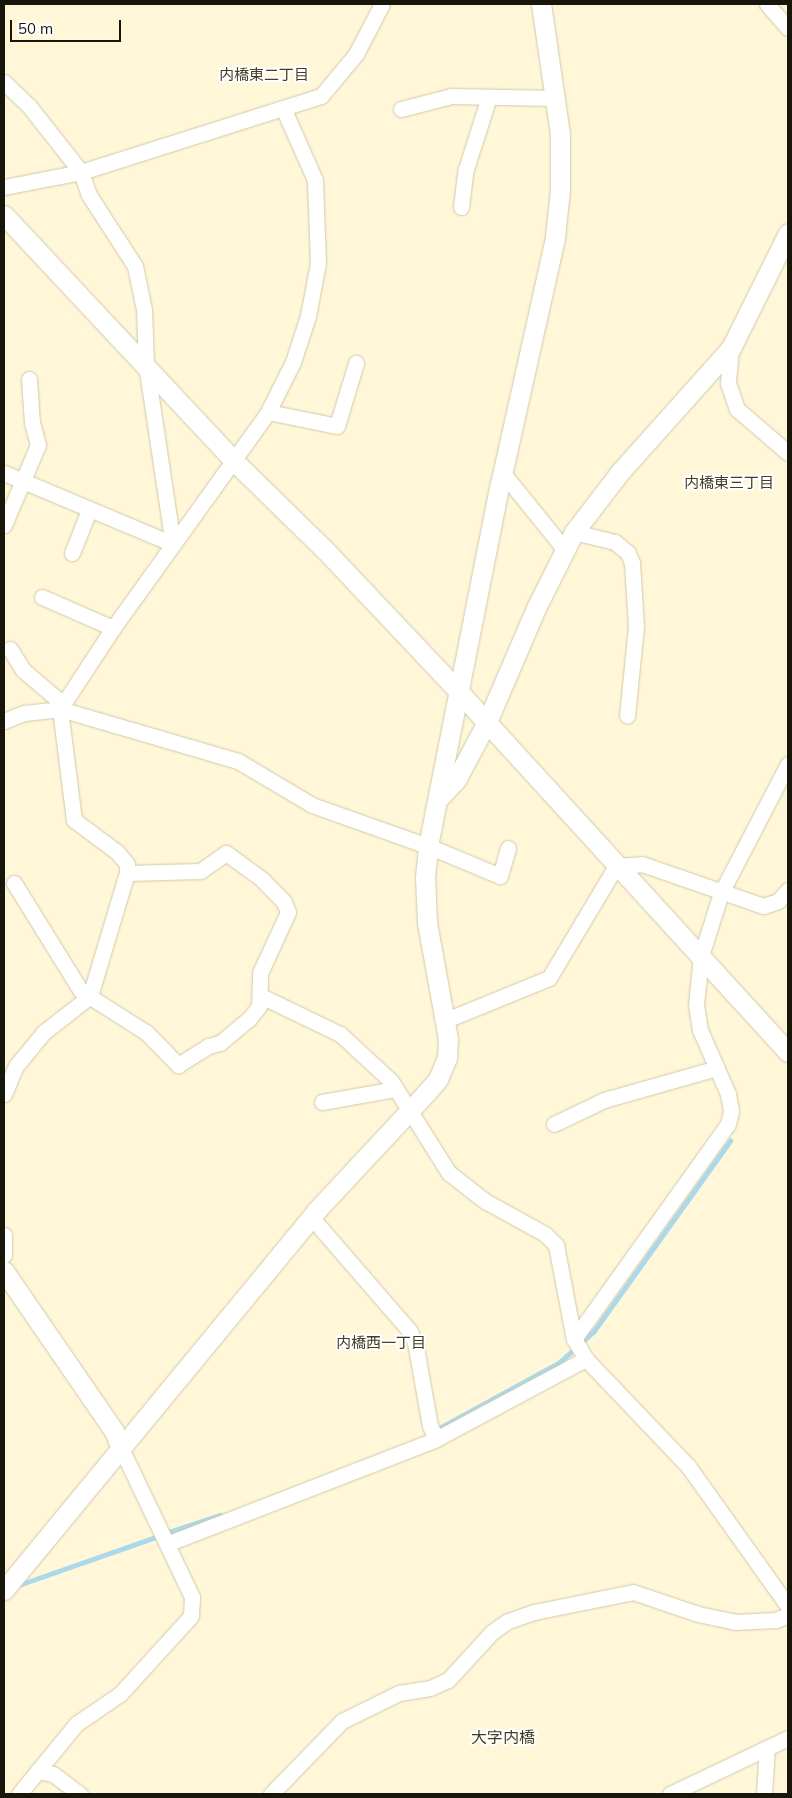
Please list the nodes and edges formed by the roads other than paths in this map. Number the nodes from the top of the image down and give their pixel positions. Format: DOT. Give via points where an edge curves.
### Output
graph roads {
  1 [pos="382,4"];
  2 [pos="542,4"];
  3 [pos="767,4"];
  4 [pos="788,28"];
  5 [pos="4,82"];
  6 [pos="489,97"];
  7 [pos="555,98"];
  8 [pos="402,109"];
  9 [pos="284,110"];
  10 [pos="82,172"];
  11 [pos="4,187"];
  12 [pos="461,207"];
  13 [pos="4,215"];
  14 [pos="788,233"];
  15 [pos="731,348"];
  16 [pos="356,363"];
  17 [pos="146,364"];
  18 [pos="29,379"];
  19 [pos="268,412"];
  20 [pos="788,453"];
  21 [pos="234,461"];
  22 [pos="502,472"];
  23 [pos="4,473"];
  24 [pos="24,483"];
  25 [pos="89,510"];
  26 [pos="4,525"];
  27 [pos="574,532"];
  28 [pos="173,544"];
  29 [pos="565,550"];
  30 [pos="72,552"];
  31 [pos="42,597"];
  32 [pos="113,628"];
  33 [pos="10,650"];
  34 [pos="460,693"];
  35 [pos="62,706"];
  36 [pos="627,716"];
  37 [pos="4,721"];
  38 [pos="487,722"];
  39 [pos="788,764"];
  40 [pos="438,799"];
  41 [pos="428,846"];
  42 [pos="508,848"];
  43 [pos="616,866"];
  44 [pos="128,874"];
  45 [pos="14,882"];
  46 [pos="788,890"];
  47 [pos="721,893"];
  48 [pos="702,956"];
  49 [pos="90,996"];
  50 [pos="261,996"];
  51 [pos="446,1020"];
  52 [pos="788,1052"];
  53 [pos="716,1068"];
  54 [pos="396,1089"];
  55 [pos="4,1094"];
  56 [pos="322,1102"];
  57 [pos="410,1108"];
  58 [pos="554,1124"];
  59 [pos="311,1217"];
  60 [pos="4,1235"];
  61 [pos="4,1255"];
  62 [pos="4,1271"];
  63 [pos="574,1339"];
  64 [pos="586,1359"];
  65 [pos="436,1438"];
  66 [pos="121,1448"];
  67 [pos="169,1543"];
  68 [pos="4,1590"];
  69 [pos="788,1606"];
  70 [pos="788,1615"];
  71 [pos="788,1738"];
  72 [pos="767,1748"];
  73 [pos="38,1771"];
  74 [pos="19,1794"];
  75 [pos="80,1794"];
  76 [pos="271,1794"];
  77 [pos="670,1794"];
  78 [pos="764,1794"];
  1 -- 9 [label="street" via="356,54 321,96"];
  2 -- 7 [label="street"];
  3 -- 4 [label="street"];
  5 -- 10 [label="street" via="29,106"];
  6 -- 7 [label="street"];
  6 -- 8 [label="street" via="451,96"];
  6 -- 12 [label="street" via="466,169"];
  7 -- 22 [label="street" via="560,134 560,181 555,237"];
  9 -- 10 [label="street"];
  9 -- 19 [label="street" via="315,180 318,263 308,316 293,362"];
  10 -- 11 [label="street"];
  10 -- 17 [label="street" via="90,195 135,266 144,310"];
  13 -- 17 [label="street"];
  14 -- 15 [label="street"];
  15 -- 20 [label="street" via="728,383 737,409"];
  15 -- 27 [label="street" via="620,472"];
  16 -- 19 [label="street" via="337,426"];
  17 -- 21 [label="street"];
  17 -- 28 [label="street"];
  18 -- 24 [label="street" via="32,423 38,445"];
  19 -- 21 [label="street"];
  21 -- 28 [label="street"];
  21 -- 34 [label="street" via="324,549"];
  22 -- 29 [label="street"];
  22 -- 34 [label="street"];
  23 -- 24 [label="street"];
  24 -- 25 [label="street"];
  24 -- 26 [label="street"];
  25 -- 28 [label="street"];
  25 -- 30 [label="street"];
  27 -- 29 [label="street"];
  27 -- 36 [label="street" via="615,542 628,553 632,563 636,626"];
  28 -- 32 [label="street"];
  29 -- 38 [label="street"];
  31 -- 32 [label="street"];
  32 -- 35 [label="street"];
  33 -- 35 [label="street" via="22,670"];
  34 -- 38 [label="street"];
  34 -- 40 [label="street"];
  35 -- 37 [label="street" via="24,712"];
  35 -- 41 [label="street" via="238,762 312,805"];
  35 -- 44 [label="street" via="74,820 117,852 127,864"];
  38 -- 40 [label="street" via="456,780"];
  38 -- 43 [label="street"];
  39 -- 47 [label="street"];
  40 -- 41 [label="street"];
  41 -- 42 [label="street" via="500,876"];
  41 -- 51 [label="street" via="425,877 427,922"];
  43 -- 47 [label="street" via="642,864"];
  43 -- 48 [label="street"];
  43 -- 51 [label="street" via="549,978"];
  44 -- 49 [label="street"];
  44 -- 50 [label="street" via="200,871 226,853 263,880 284,902 288,912 260,973"];
  45 -- 49 [label="street" via="81,991"];
  46 -- 47 [label="street" via="778,901 763,906"];
  47 -- 48 [label="street"];
  48 -- 52 [label="street"];
  48 -- 53 [label="street" via="696,1006 700,1030"];
  49 -- 50 [label="street" via="147,1033 178,1066 208,1046 220,1043 249,1019 259,1006"];
  49 -- 55 [label="street" via="44,1032 16,1066"];
  50 -- 54 [label="street" via="340,1034"];
  51 -- 57 [label="street" via="447,1058 438,1079"];
  53 -- 58 [label="street" via="604,1100"];
  53 -- 63 [label="street" via="731,1111 728,1124"];
  54 -- 56 [label="street"];
  54 -- 57 [label="street"];
  57 -- 59 [label="street"];
  57 -- 63 [label="street" via="449,1173 485,1201 545,1234 556,1245"];
  59 -- 65 [label="street" via="409,1330 415,1342 430,1426"];
  59 -- 66 [label="street"];
  60 -- 61 [label="street"];
  62 -- 66 [label="street" via="114,1431"];
  63 -- 64 [label="street"];
  64 -- 65 [label="street"];
  64 -- 69 [label="street" via="688,1466"];
  65 -- 67 [label="street"];
  66 -- 67 [label="street"];
  66 -- 68 [label="street"];
  67 -- 73 [label="street" via="192,1597 191,1616 120,1694 76,1724"];
  70 -- 76 [label="street" via="776,1620 735,1622 698,1614 633,1592 534,1612 508,1621 492,1632 448,1680 430,1688 398,1693 342,1721"];
  71 -- 72 [label="street"];
  72 -- 77 [label="street"];
  72 -- 78 [label="street"];
  73 -- 74 [label="street"];
  73 -- 75 [label="street" via="53,1774"];
}
